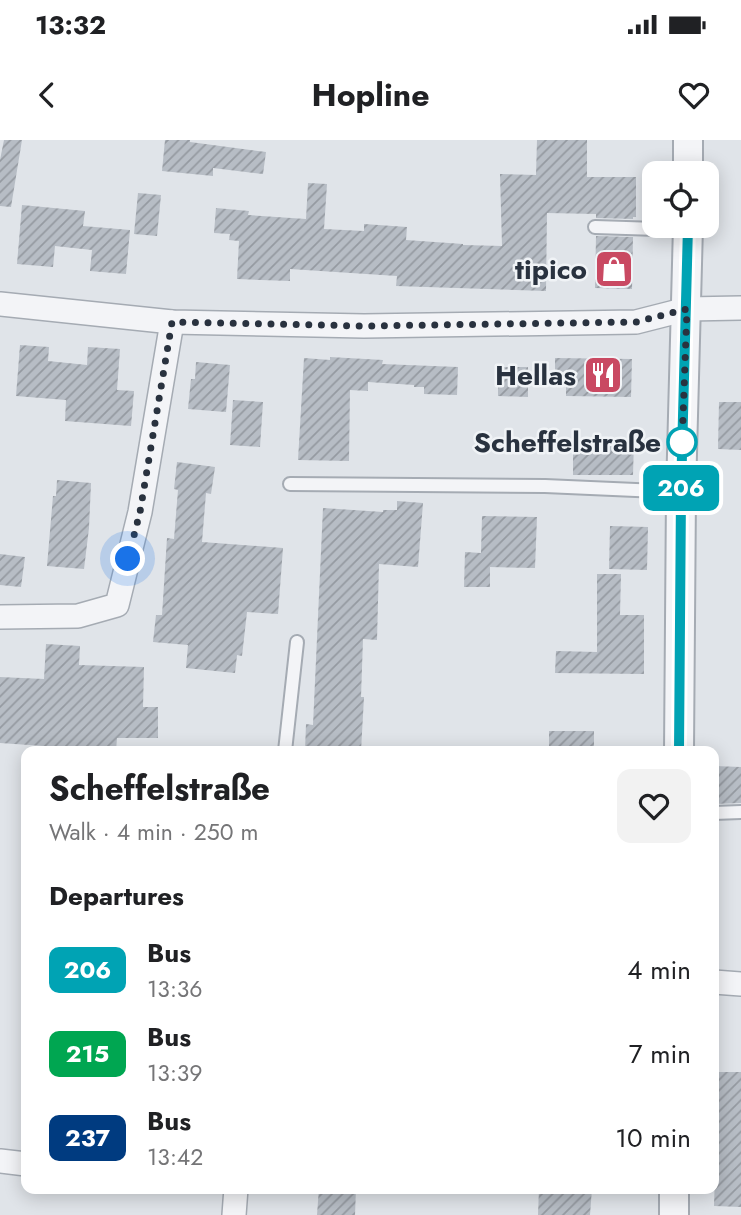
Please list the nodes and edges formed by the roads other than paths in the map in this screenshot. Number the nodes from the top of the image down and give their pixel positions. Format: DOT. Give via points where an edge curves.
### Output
graph roads {
  1 [pos="688,140"];
  2 [pos="688,161"];
  3 [pos="595,227"];
  4 [pos="642,228"];
  5 [pos="688,238"];
  6 [pos="0,304"];
  7 [pos="741,308"];
  8 [pos="687,309"];
  9 [pos="172,322"];
  10 [pos="290,484"];
  11 [pos="681,492"];
  12 [pos="0,617"];
  13 [pos="297,642"];
  14 [pos="286,746"];
  15 [pos="679,746"];
  16 [pos="741,812"];
  17 [pos="719,813"];
  18 [pos="719,982"];
  19 [pos="741,984"];
  20 [pos="0,1161"];
  21 [pos="21,1163"];
  22 [pos="233,1194"];
  23 [pos="674,1194"];
  24 [pos="234,1215"];
  25 [pos="674,1215"];
  1 -- 2 [label="street"];
  3 -- 4 [label="lane"];
  5 -- 8 [label="street"];
  6 -- 9 [label="street"];
  7 -- 8 [label="street"];
  8 -- 9 [label="street" via="636,322 364,326"];
  8 -- 11 [label="street"];
  9 -- 12 [label="street" via="140,512 117,605 78,616"];
  10 -- 11 [label="lane"];
  11 -- 15 [label="street"];
  13 -- 14 [label="lane"];
  16 -- 17 [label="lane"];
  18 -- 19 [label="street"];
  20 -- 21 [label="street"];
  22 -- 24 [label="street"];
  23 -- 25 [label="street"];
}
